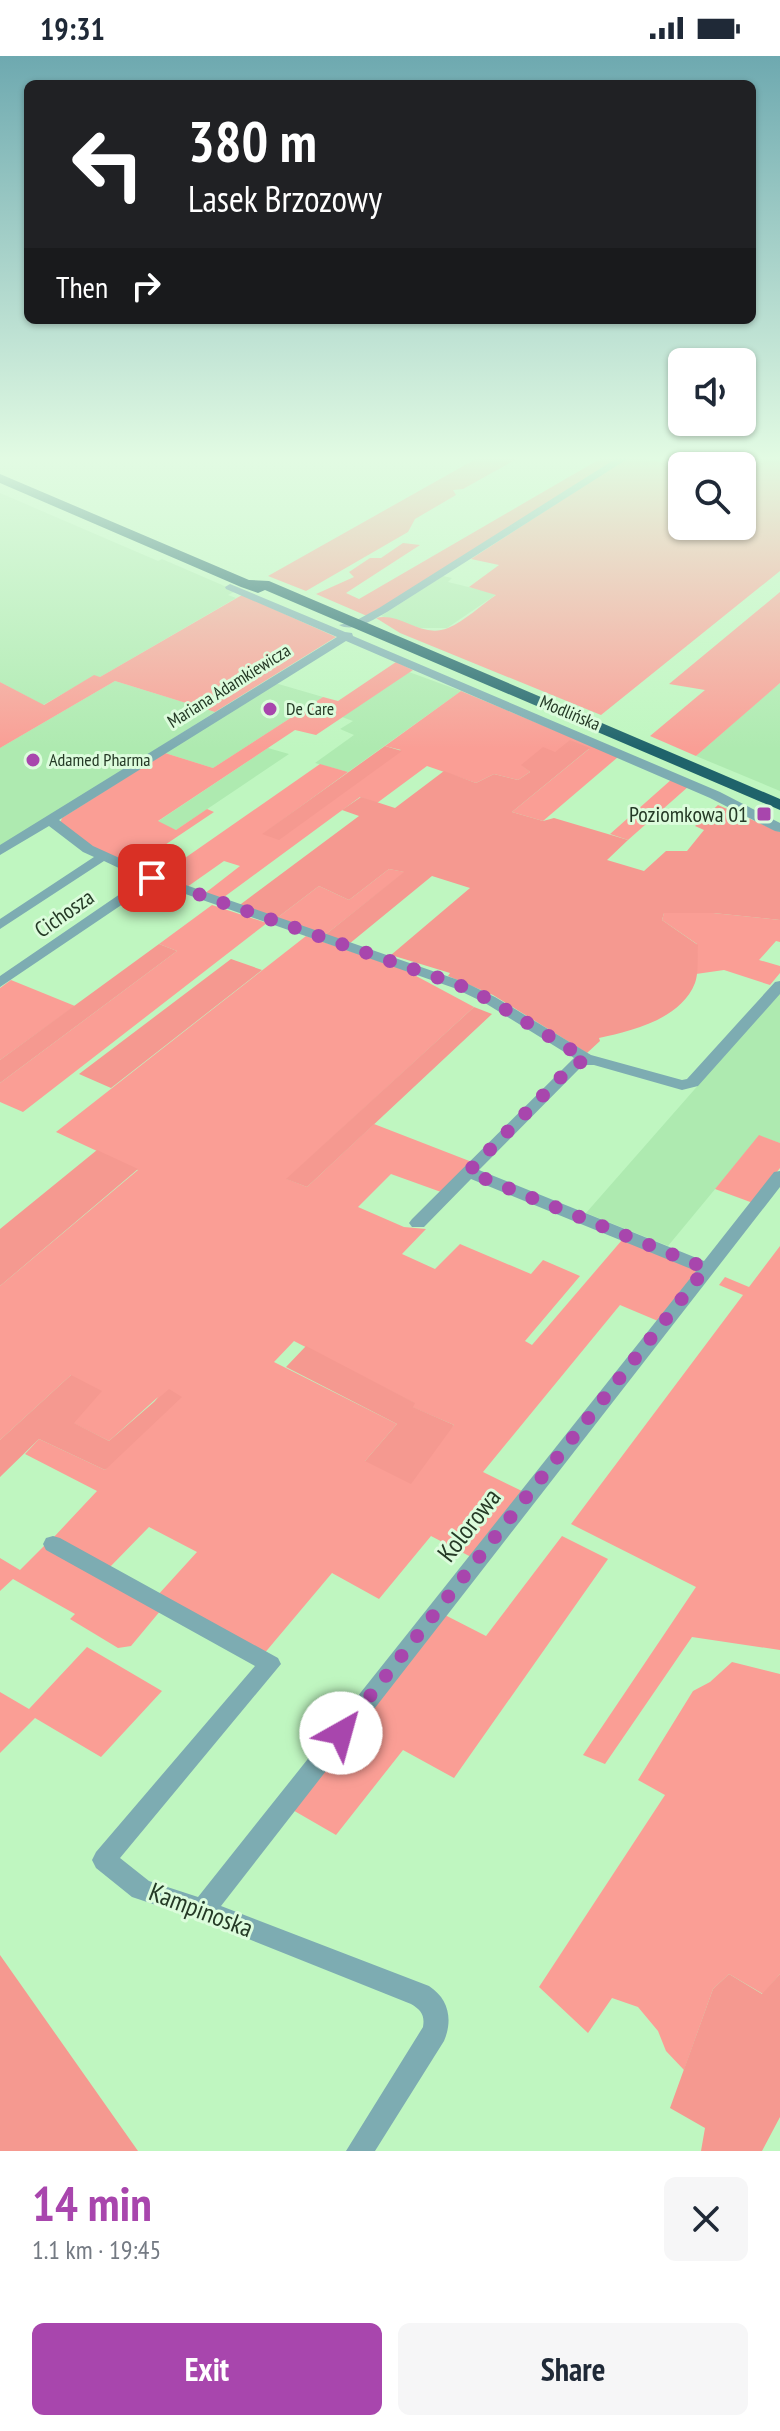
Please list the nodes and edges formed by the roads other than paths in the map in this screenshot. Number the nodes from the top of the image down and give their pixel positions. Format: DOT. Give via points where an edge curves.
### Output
graph roads {
  1 [pos="166,554"];
  2 [pos="470,554"];
  3 [pos="354,626"];
  4 [pos="780,796"];
  5 [pos="780,805"];
  6 [pos="50,820"];
  7 [pos="780,828"];
  8 [pos="0,851"];
  9 [pos="102,857"];
  10 [pos="152,878"];
  11 [pos="0,925"];
  12 [pos="0,983"];
  13 [pos="780,985"];
  14 [pos="586,1059"];
  15 [pos="468,1172"];
  16 [pos="780,1176"];
  17 [pos="418,1223"];
  18 [pos="706,1268"];
  19 [pos="53,1544"];
  20 [pos="203,1910"];
  21 [pos="359,2151"];
  1 -- 3 [label="highway"];
  2 -- 3 [label="street, Mariana Adamkiewicza"];
  3 -- 4 [label="highway" via="430,648"];
  3 -- 5 [label="highway"];
  3 -- 6 [label="street, Mariana Adamkiewicza"];
  3 -- 7 [label="street, Modlińska"];
  6 -- 8 [label="street, Mariana Adamkiewicza"];
  6 -- 9 [label="street"];
  9 -- 10 [label="street"];
  9 -- 11 [label="street"];
  10 -- 12 [label="street, Cichosza"];
  10 -- 14 [label="street" via="459,985"];
  13 -- 14 [label="street" via="692,1083 682,1085"];
  14 -- 15 [label="street" via="570,1068"];
  15 -- 17 [label="street"];
  15 -- 18 [label="street"];
  16 -- 18 [label="street, Kolorowa"];
  18 -- 20 [label="street, Kolorowa"];
  19 -- 20 [label="street, Kampinoska" via="270,1664 104,1860 141,1889"];
  20 -- 21 [label="street, Kampinoska" via="432,2004 438,2019 435,2032"];
}
